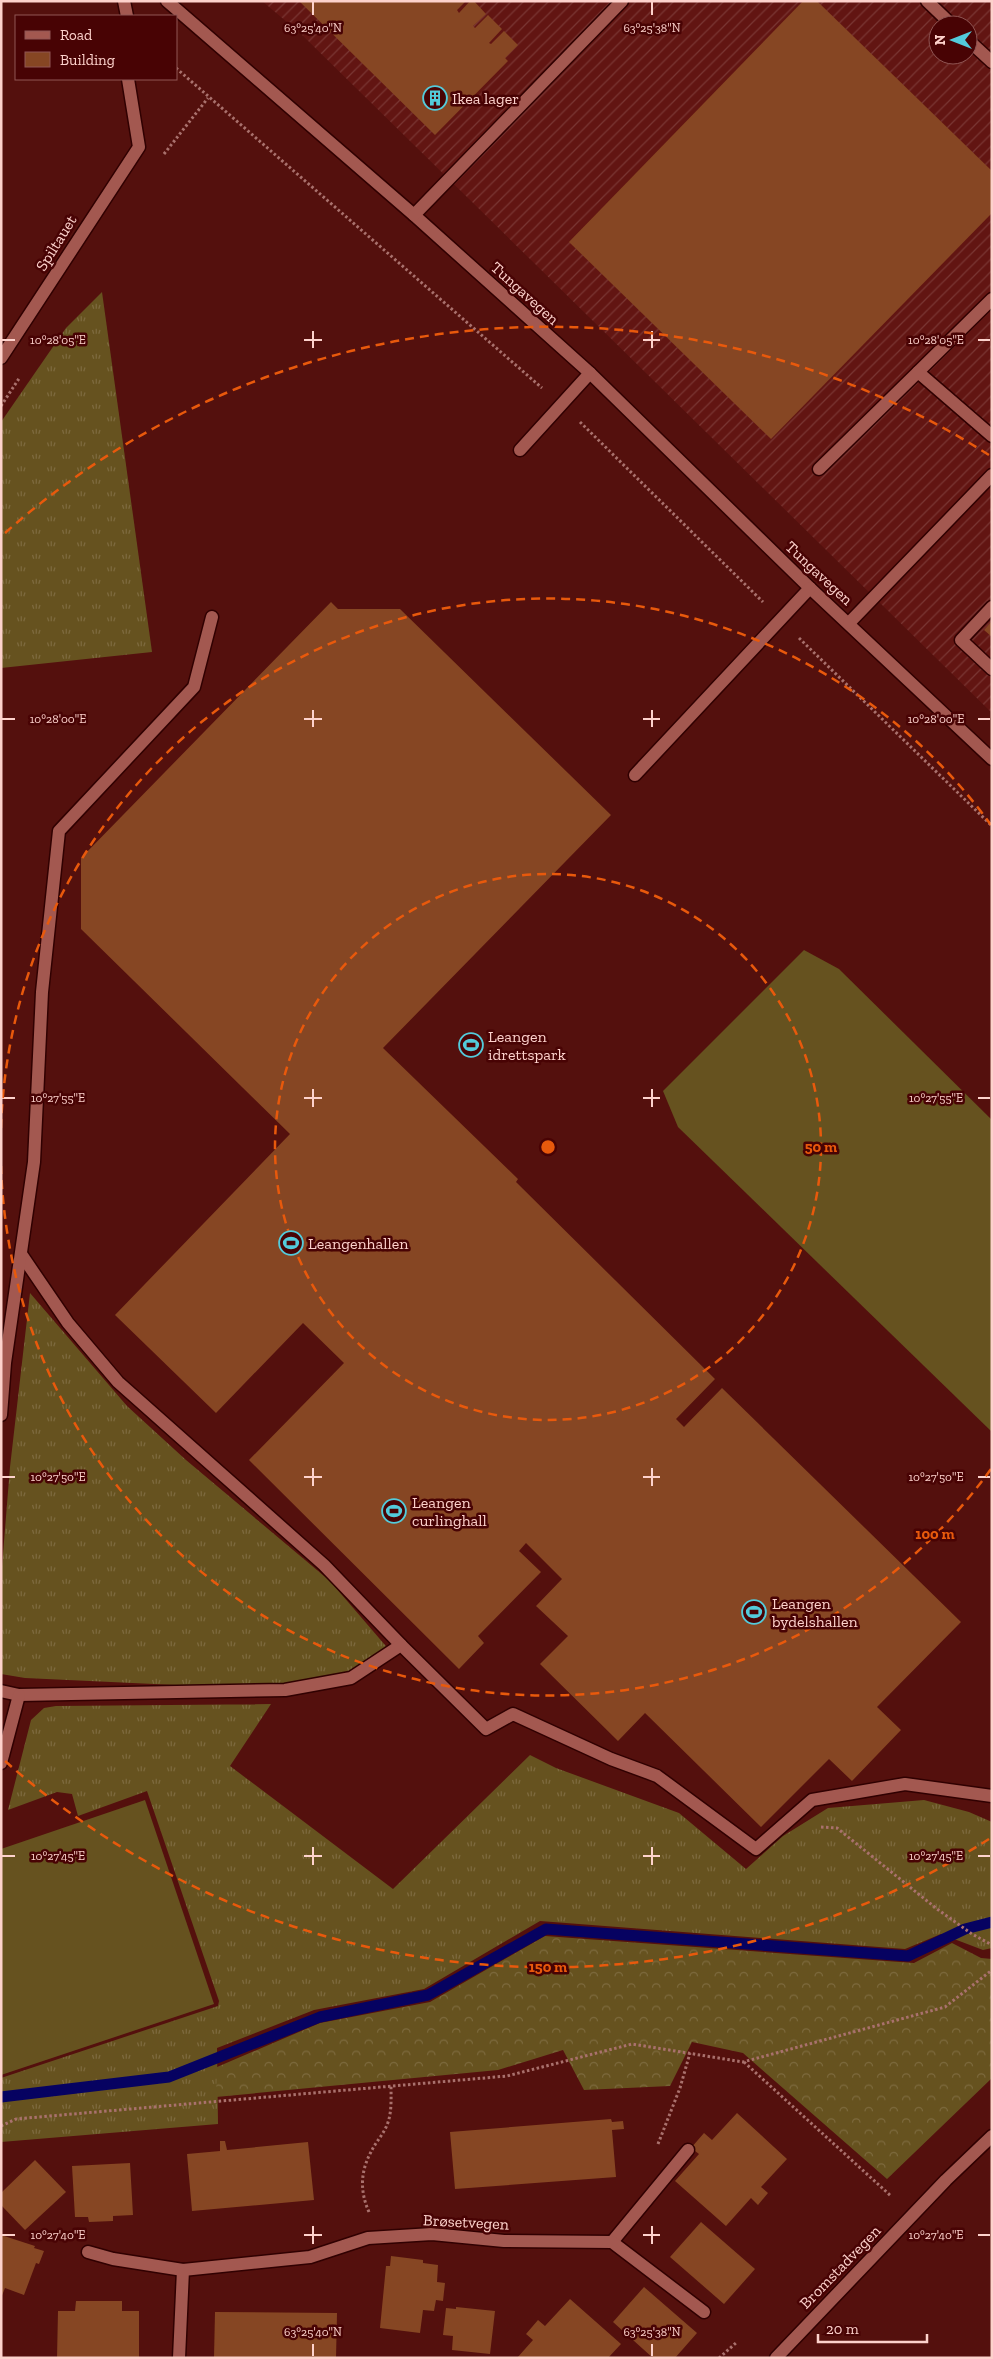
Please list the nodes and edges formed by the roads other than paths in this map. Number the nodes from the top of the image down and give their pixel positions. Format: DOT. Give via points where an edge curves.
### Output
graph roads {
  1 [pos="124,1"];
  2 [pos="167,1"];
  3 [pos="622,1"];
  4 [pos="927,1"];
  5 [pos="127,15"];
  6 [pos="942,15"];
  7 [pos="978,49"];
  8 [pos="992,62"];
  9 [pos="128,80"];
  10 [pos="414,215"];
  11 [pos="992,299"];
  12 [pos="1,358"];
  13 [pos="590,372"];
  14 [pos="918,372"];
  15 [pos="992,436"];
  16 [pos="520,450"];
  17 [pos="819,469"];
  18 [pos="992,475"];
  19 [pos="810,588"];
  20 [pos="992,607"];
  21 [pos="212,617"];
  22 [pos="849,623"];
  23 [pos="992,669"];
  24 [pos="992,759"];
  25 [pos="635,775"];
  26 [pos="21,1254"];
  27 [pos="1,1416"];
  28 [pos="401,1645"];
  29 [pos="1,1691"];
  30 [pos="19,1695"];
  31 [pos="1,1763"];
  32 [pos="992,1796"];
  33 [pos="992,2136"];
  34 [pos="688,2150"];
  35 [pos="612,2242"];
  36 [pos="88,2252"];
  37 [pos="183,2270"];
  38 [pos="704,2312"];
  39 [pos="179,2358"];
  40 [pos="776,2358"];
  1 -- 5 [label="street"];
  2 -- 10 [label="street, Tungavegen"];
  3 -- 10 [label="street"];
  4 -- 6 [label="street"];
  7 -- 8 [label="street"];
  9 -- 12 [label="street, Spiltauet" via="139,147"];
  10 -- 13 [label="street, Tungavegen"];
  11 -- 14 [label="street"];
  13 -- 16 [label="street"];
  13 -- 19 [label="street, Tungavegen"];
  14 -- 15 [label="street"];
  14 -- 17 [label="street"];
  18 -- 22 [label="street, Tungavegen"];
  19 -- 22 [label="street, Tungavegen"];
  19 -- 25 [label="street"];
  20 -- 23 [label="street" via="961,640"];
  21 -- 26 [label="street" via="194,687 59,831 42,992 34,1162"];
  22 -- 24 [label="street, Tungavegen"];
  26 -- 27 [label="street" via="5,1363"];
  26 -- 28 [label="street" via="68,1323 118,1382 324,1565"];
  28 -- 30 [label="street" via="351,1678 285,1690"];
  28 -- 32 [label="street" via="486,1729 513,1714 611,1759 657,1776 756,1849 812,1800 905,1784"];
  29 -- 30 [label="street"];
  30 -- 31 [label="street"];
  33 -- 40 [label="street, Bromstadvegen"];
  34 -- 35 [label="street"];
  35 -- 37 [label="street, Brøsetvegen" via="504,2241 432,2234 381,2237 310,2256"];
  35 -- 38 [label="street"];
  36 -- 37 [label="street, Brøsetvegen"];
  37 -- 39 [label="street"];
}
